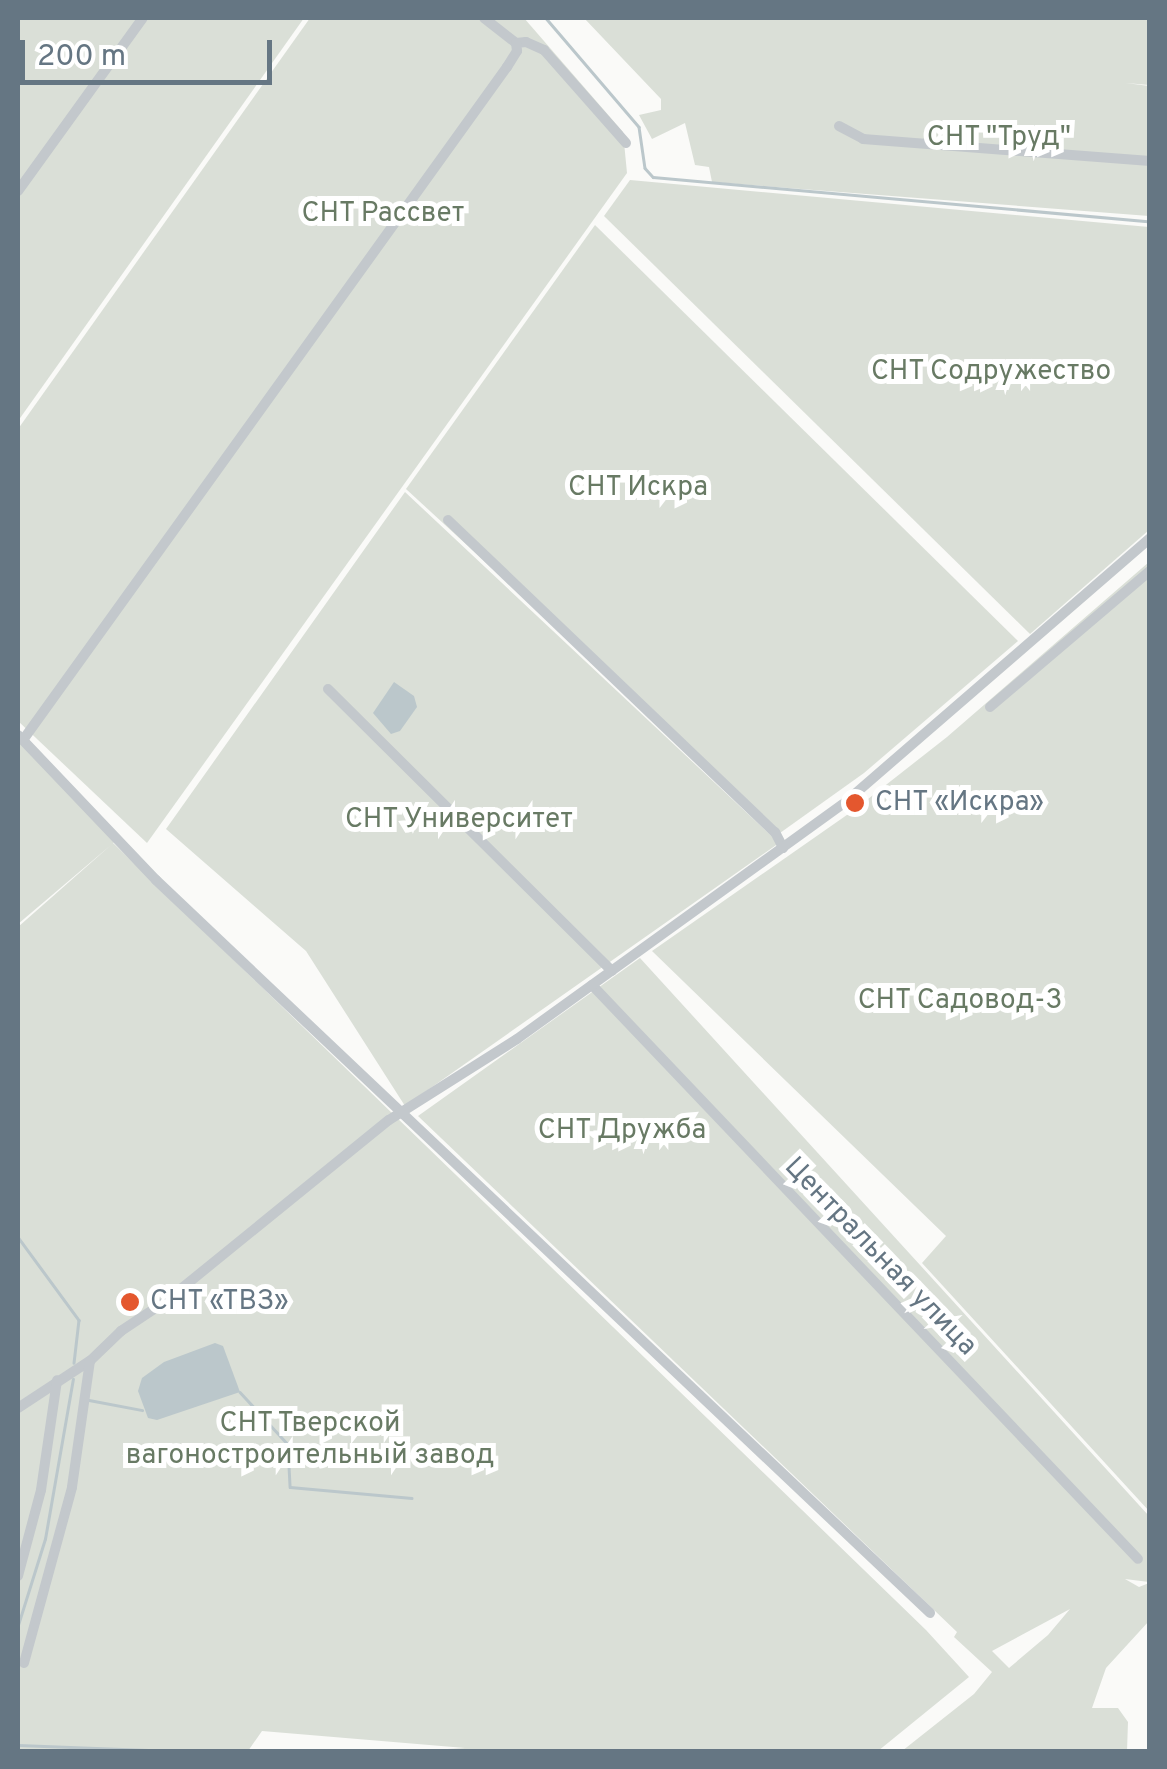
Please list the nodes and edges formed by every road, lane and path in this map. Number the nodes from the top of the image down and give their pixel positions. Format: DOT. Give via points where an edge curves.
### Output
graph roads {
  1 [pos="142,18"];
  2 [pos="484,18"];
  3 [pos="516,43"];
  4 [pos="839,126"];
  5 [pos="626,143"];
  6 [pos="1150,161"];
  7 [pos="18,191"];
  8 [pos="448,520"];
  9 [pos="1150,538"];
  10 [pos="1150,571"];
  11 [pos="328,690"];
  12 [pos="990,707"];
  13 [pos="20,737"];
  14 [pos="783,848"];
  15 [pos="612,970"];
  16 [pos="592,985"];
  17 [pos="406,1113"];
  18 [pos="90,1360"];
  19 [pos="57,1380"];
  20 [pos="18,1408"];
  21 [pos="1138,1559"];
  22 [pos="18,1576"];
  23 [pos="930,1613"];
  24 [pos="24,1662"];
  1 -- 7 [label="street"];
  2 -- 3 [label="street"];
  3 -- 5 [label="street" via="544,50"];
  3 -- 13 [label="street" via="507,67"];
  4 -- 6 [label="street" via="863,139"];
  8 -- 14 [label="street" via="775,832"];
  9 -- 14 [label="street" via="903,756"];
  10 -- 12 [label="street"];
  11 -- 15 [label="street"];
  13 -- 17 [label="street" via="156,880"];
  14 -- 15 [label="street"];
  15 -- 16 [label="street"];
  16 -- 17 [label="street"];
  16 -- 21 [label="street, Центральная улица"];
  17 -- 18 [label="street"];
  17 -- 23 [label="street"];
  18 -- 19 [label="street"];
  18 -- 24 [label="street" via="72,1487"];
  19 -- 20 [label="street"];
  19 -- 22 [label="street" via="41,1490"];
}
